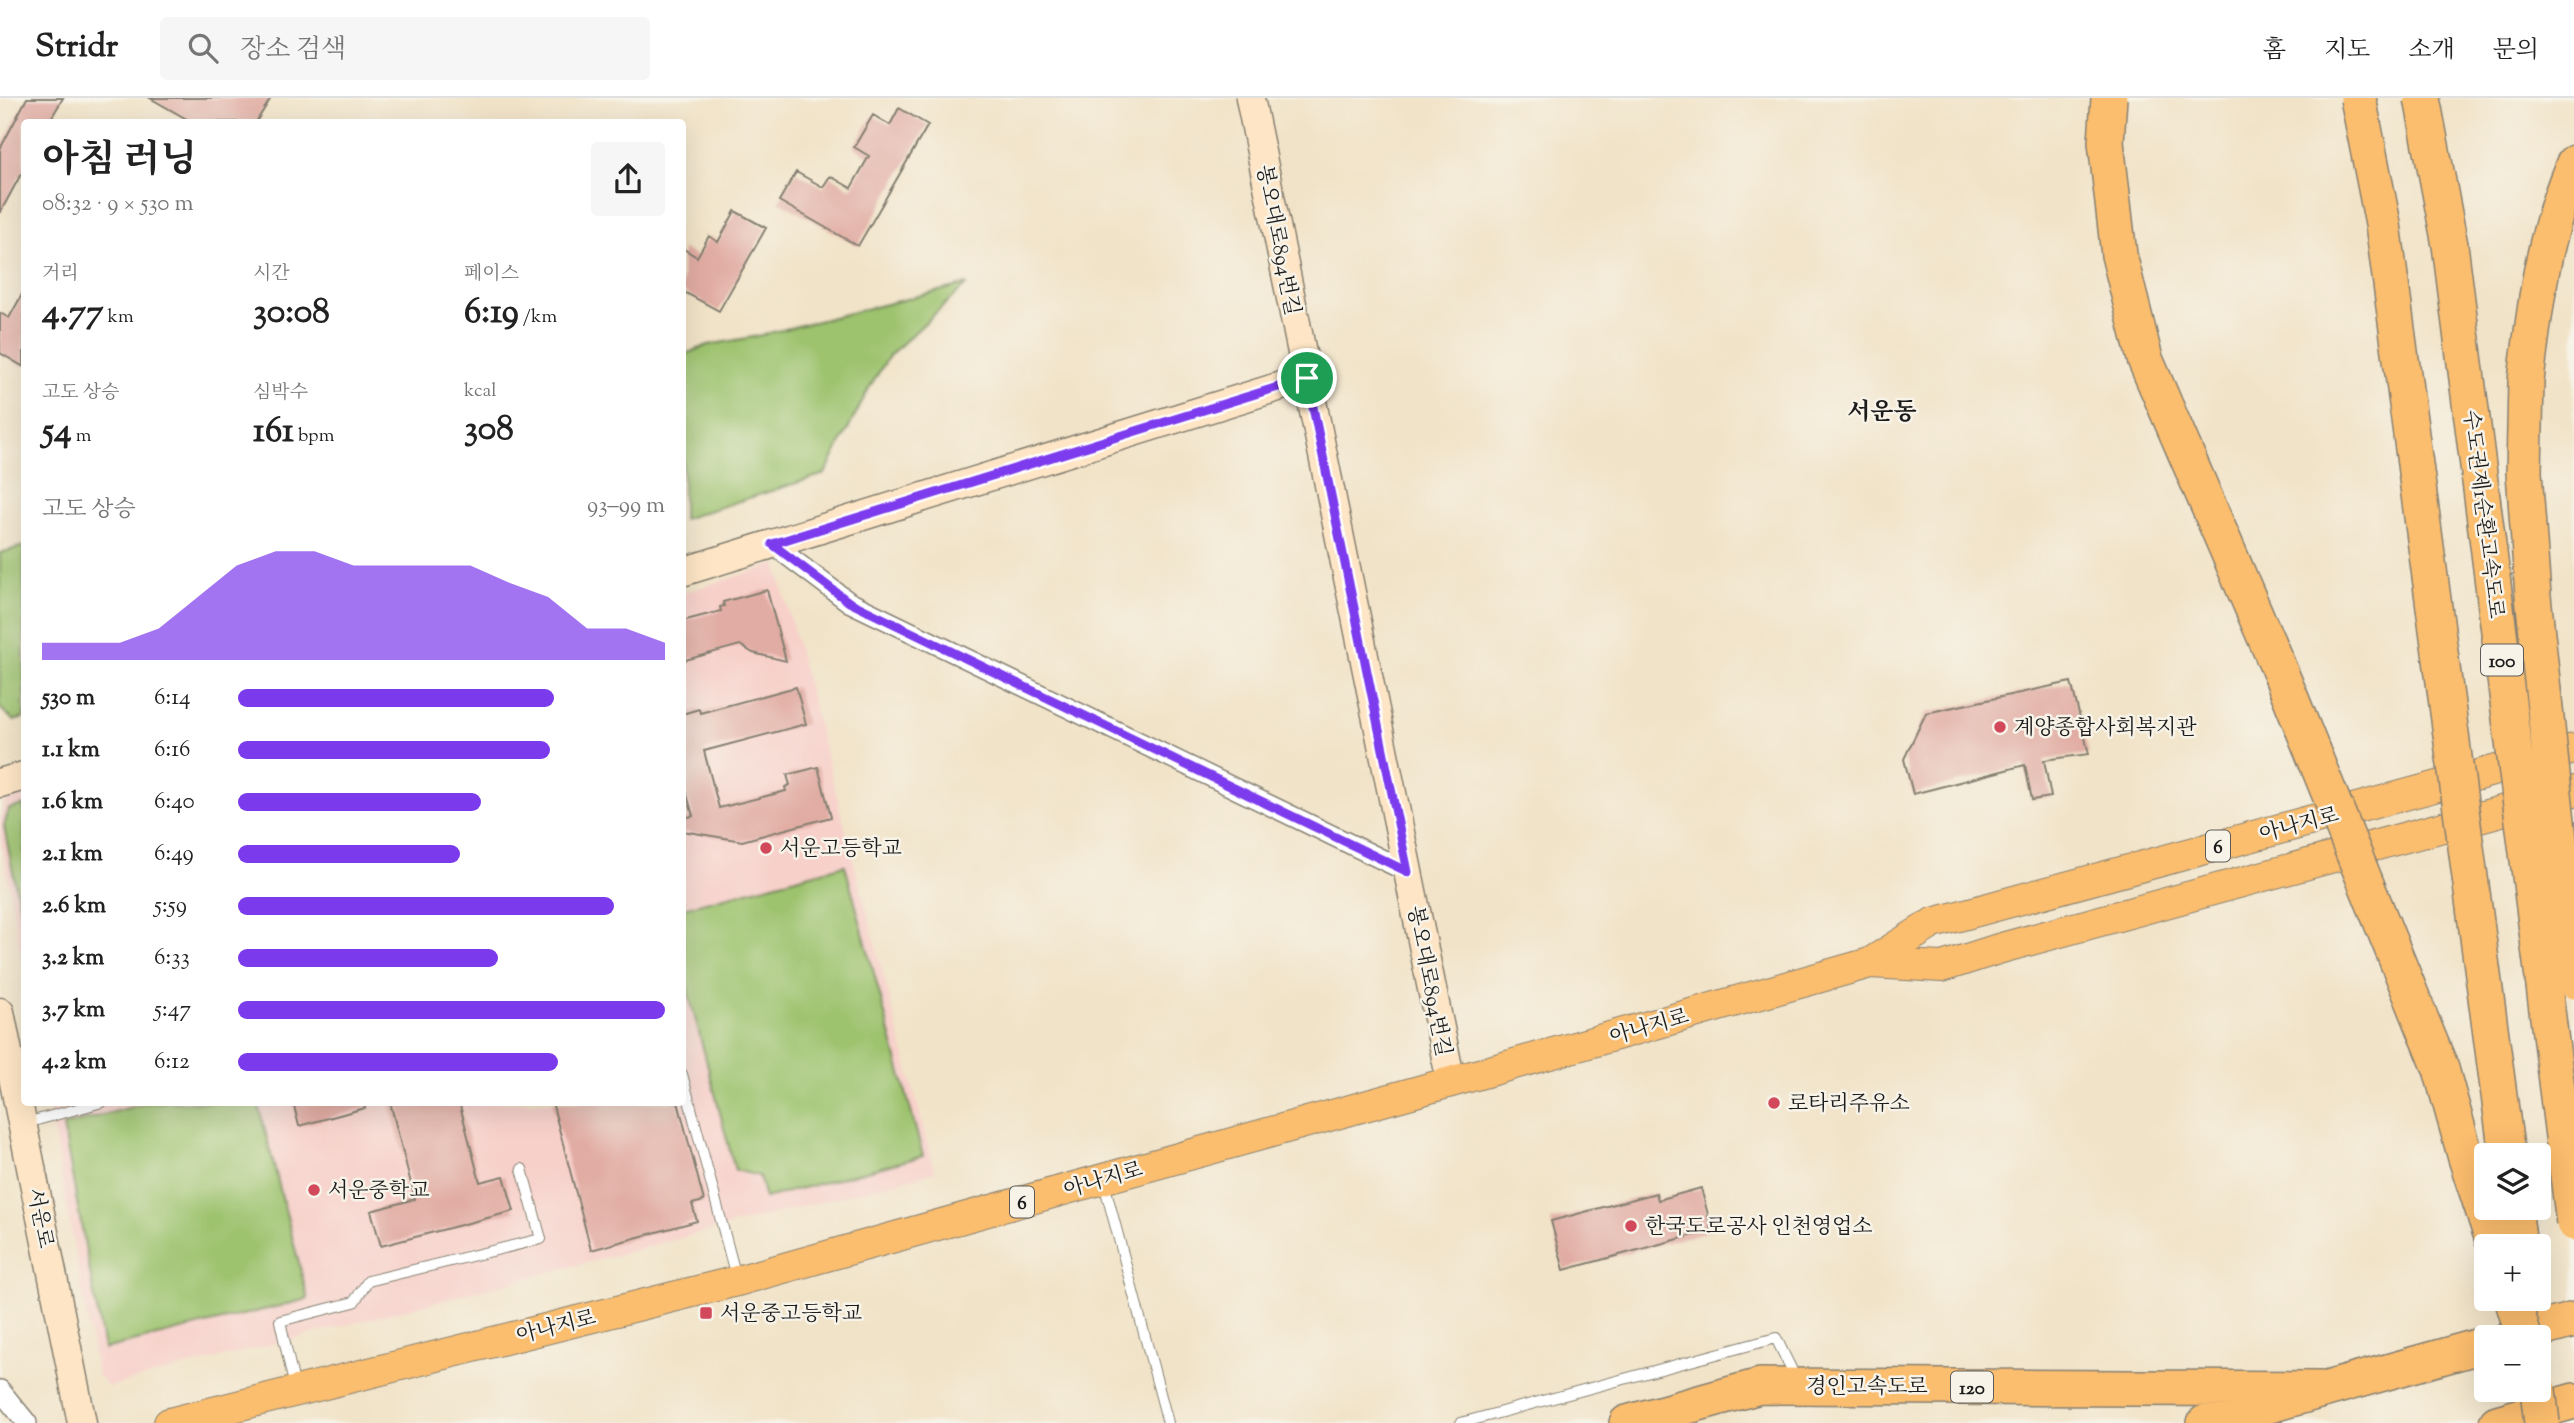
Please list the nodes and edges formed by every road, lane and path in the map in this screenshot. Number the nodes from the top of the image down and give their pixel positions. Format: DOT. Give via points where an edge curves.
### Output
graph roads {
  1 [pos="1250,98"];
  2 [pos="2109,98"];
  3 [pos="2358,98"];
  4 [pos="2422,98"];
  5 [pos="2574,163"];
  6 [pos="1307,378"];
  7 [pos="772,544"];
  8 [pos="686,571"];
  9 [pos="2574,749"];
  10 [pos="21,777"];
  11 [pos="0,783"];
  12 [pos="2574,791"];
  13 [pos="1408,872"];
  14 [pos="1870,963"];
  15 [pos="2574,981"];
  16 [pos="0,1012"];
  17 [pos="1451,1082"];
  18 [pos="20,1086"];
  19 [pos="686,1089"];
  20 [pos="21,1105"];
  21 [pos="21,1106"];
  22 [pos="87,1106"];
  23 [pos="22,1124"];
  24 [pos="2505,1143"];
  25 [pos="523,1169"];
  26 [pos="1103,1180"];
  27 [pos="2574,1223"];
  28 [pos="2491,1234"];
  29 [pos="737,1281"];
  30 [pos="2574,1320"];
  31 [pos="2551,1326"];
  32 [pos="2474,1348"];
  33 [pos="1800,1386"];
  34 [pos="2322,1389"];
  35 [pos="0,1390"];
  36 [pos="296,1392"];
  37 [pos="2574,1401"];
  38 [pos="2539,1402"];
  39 [pos="27,1423"];
  40 [pos="82,1423"];
  41 [pos="169,1423"];
  42 [pos="1168,1423"];
  43 [pos="1461,1423"];
  44 [pos="1627,1423"];
  45 [pos="2205,1423"];
  46 [pos="2497,1423"];
  47 [pos="2542,1423"];
  1 -- 6 [label="street, 봉오대로894번길"];
  2 -- 28 [label="highway, bridge" via="2106,142 2119,255 2145,359 2286,687 2441,1069"];
  3 -- 24 [label="highway, bridge" via="2383,224"];
  4 -- 27 [label="highway, 수도권제1순환고속도로 / 100, bridge" via="2450,245"];
  5 -- 15 [label="highway, bridge" via="2557,201 2539,276 2526,381 2524,472"];
  6 -- 7 [label="street"];
  6 -- 13 [label="street, 봉오대로894번길"];
  7 -- 8 [label="street"];
  7 -- 13 [label="street" via="849,602"];
  9 -- 14 [label="main road, 아나지로 / 6" via="1933,923"];
  10 -- 11 [label="street"];
  12 -- 14 [label="main road, 아나지로 / 6" via="1941,967"];
  13 -- 17 [label="street, 봉오대로894번길"];
  14 -- 17 [label="main road, 아나지로 / 6"];
  16 -- 18 [label="street, 서운로"];
  17 -- 26 [label="main road, 아나지로 / 6"];
  18 -- 20 [label="street, 서운로"];
  19 -- 29 [label="lane"];
  21 -- 23 [label="street, 서운로"];
  22 -- 23 [label="lane"];
  23 -- 40 [label="street, 서운로"];
  25 -- 36 [label="lane" via="541,1238 368,1282 354,1302 280,1321"];
  26 -- 29 [label="main road, 아나지로 / 6"];
  26 -- 42 [label="lane"];
  29 -- 36 [label="main road, 아나지로 / 6"];
  30 -- 31 [label="highway"];
  32 -- 34 [label="highway, 경인고속도로 / 120"];
  33 -- 34 [label="highway, 경인고속도로 / 120"];
  33 -- 43 [label="lane" via="1776,1338"];
  33 -- 44 [label="highway, 경인고속도로 / 120" via="1760,1386"];
  34 -- 45 [label="highway, 경인고속도로 / 120"];
  35 -- 39 [label="street"];
  36 -- 41 [label="main road, 아나지로 / 6"];
  37 -- 46 [label="highway"];
  38 -- 47 [label="highway, bridge"];
}
